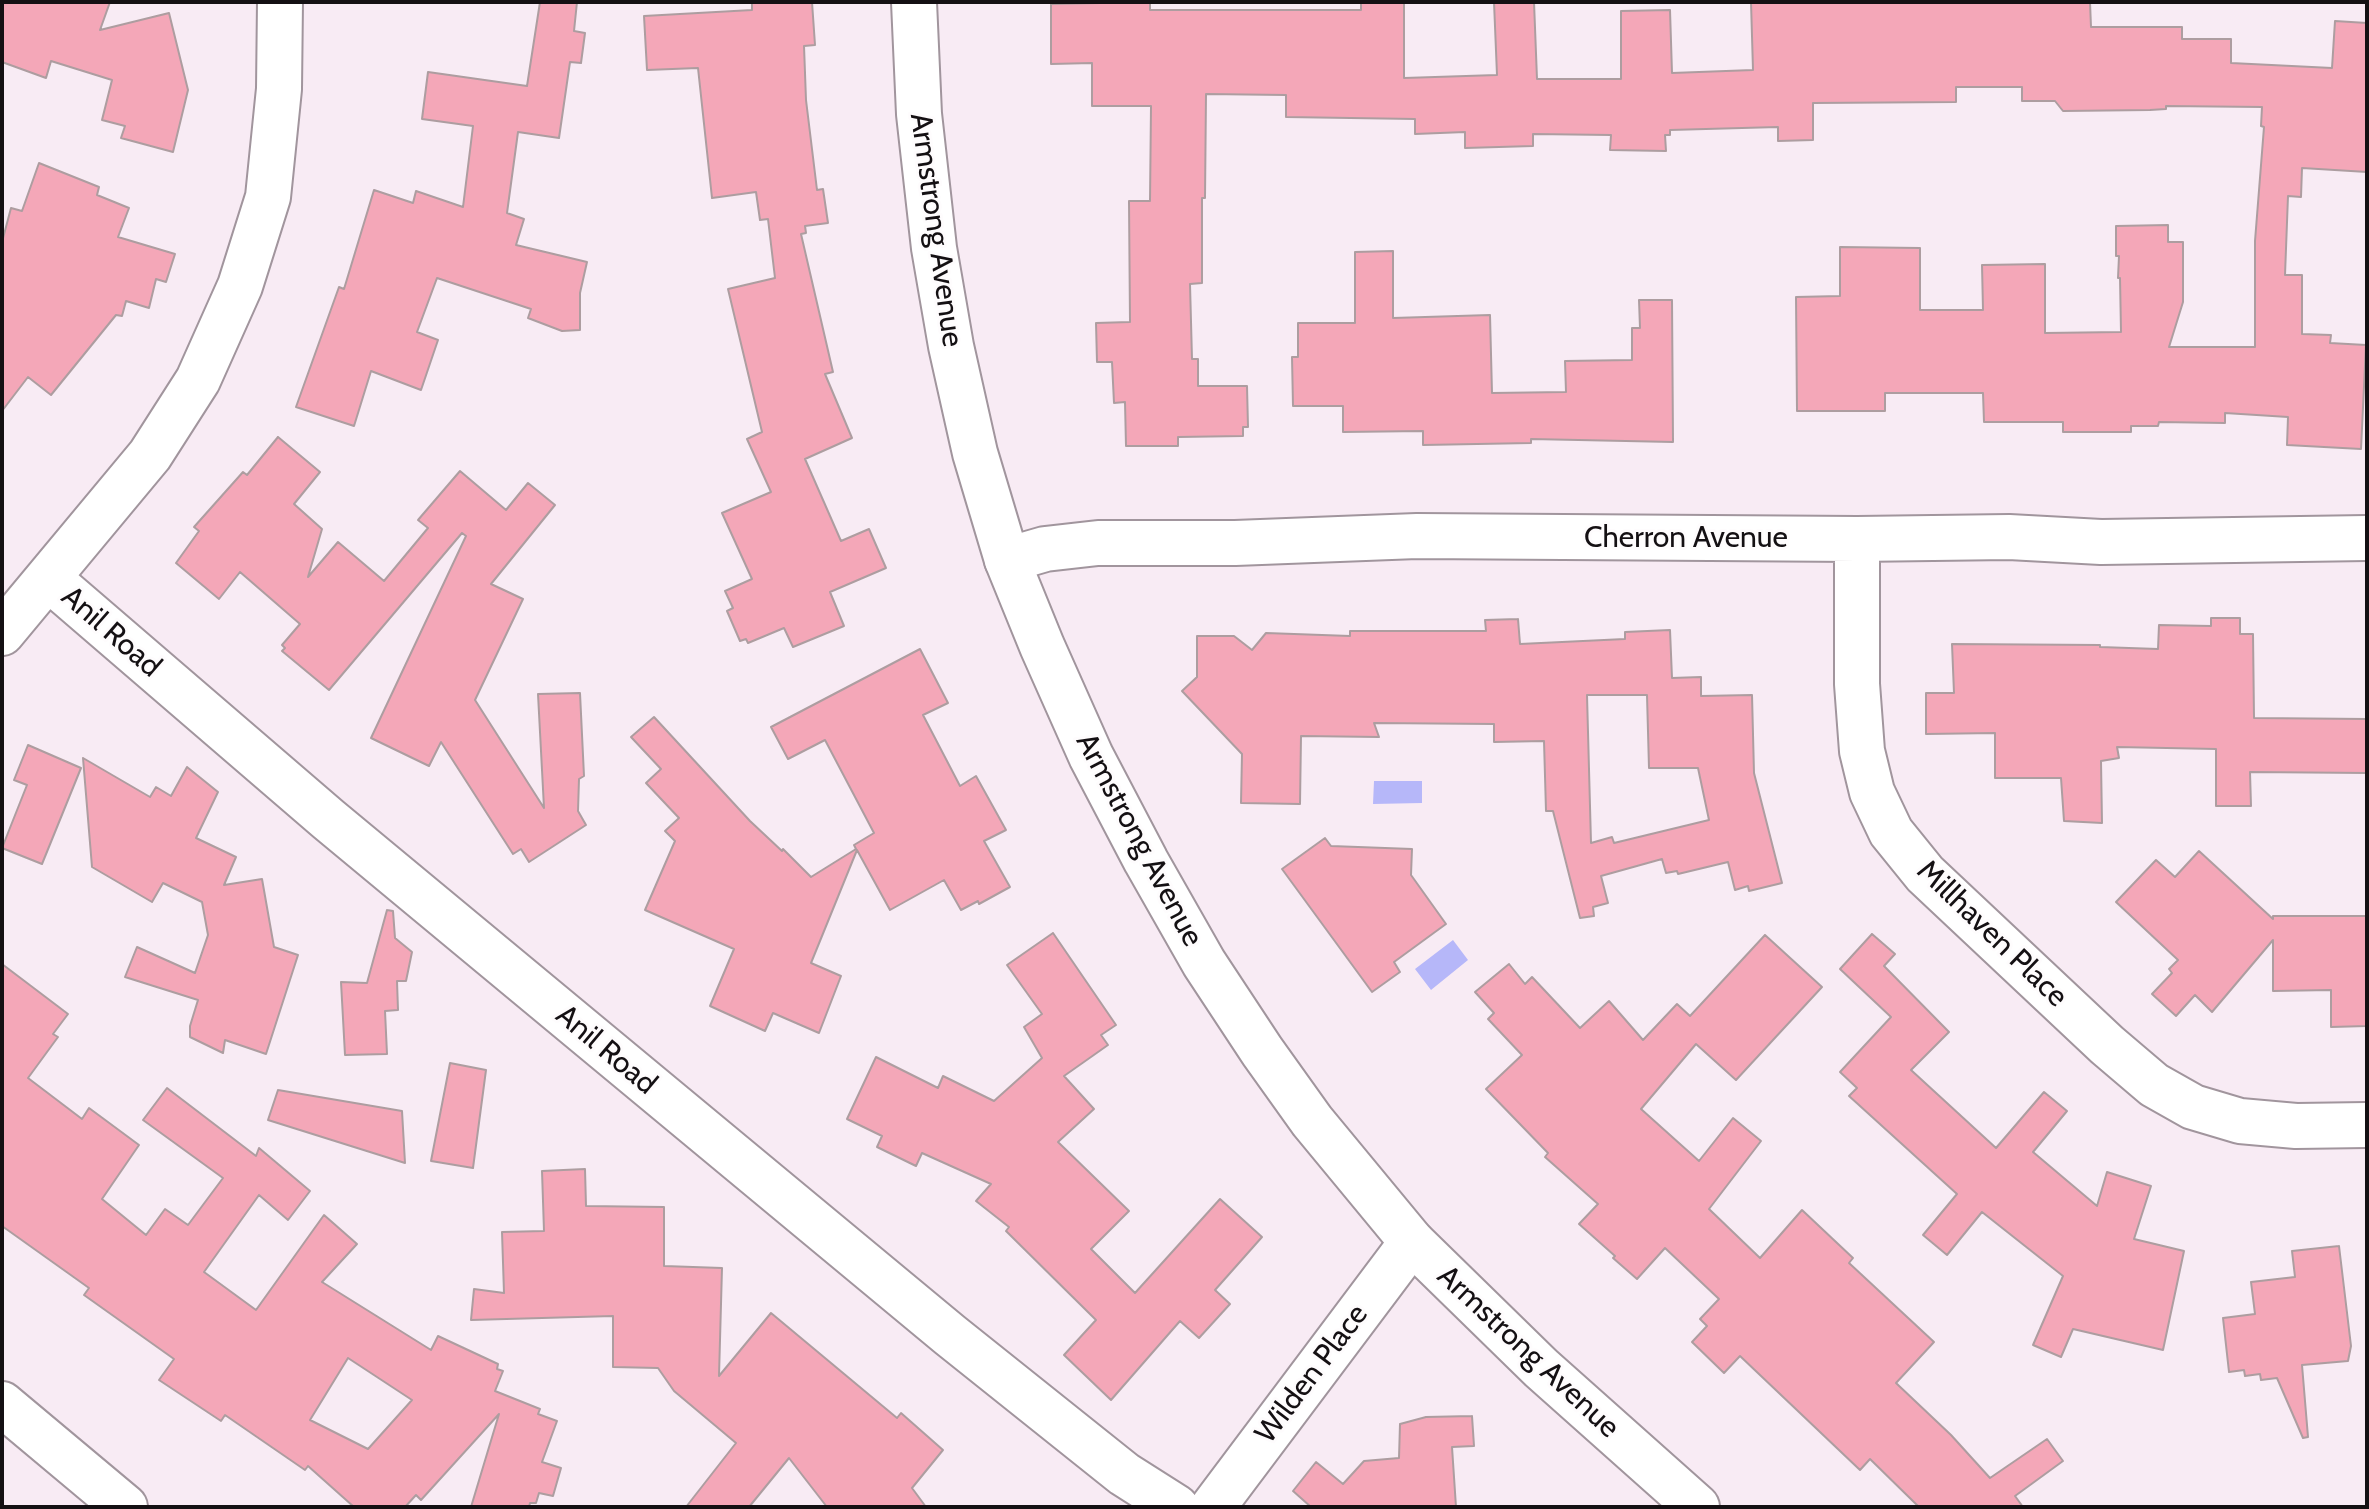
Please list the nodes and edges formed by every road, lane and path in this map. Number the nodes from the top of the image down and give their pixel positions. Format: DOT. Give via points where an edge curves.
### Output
graph roads {
  1 [pos="280,2"];
  2 [pos="914,2"];
  3 [pos="2367,538"];
  4 [pos="1857,539"];
  5 [pos="1007,560"];
  6 [pos="48,578"];
  7 [pos="2,633"];
  8 [pos="2367,1125"];
  9 [pos="1412,1242"];
  10 [pos="2,1404"];
  11 [pos="125,1507"];
  12 [pos="1176,1507"];
  13 [pos="1213,1507"];
  14 [pos="1697,1507"];
  1 -- 6 [label="street" via="279,89 268,197 240,286 198,380 150,455"];
  2 -- 5 [label="street, Armstrong Avenue" via="919,114 934,248 975,453"];
  3 -- 4 [label="street, Cherron Avenue"];
  4 -- 5 [label="street, Cherron Avenue" via="1417,536 1098,543"];
  4 -- 8 [label="street, Millhaven Place" via="1862,751 1872,792 1891,832 1925,874 2154,1085 2193,1107 2240,1121"];
  5 -- 9 [label="street, Armstrong Avenue" via="1091,756 1204,963 1312,1121"];
  6 -- 7 [label="street"];
  6 -- 12 [label="street, Anil Road" via="328,819 950,1335 1124,1474"];
  9 -- 13 [label="street, Wilden Place"];
  9 -- 14 [label="street, Armstrong Avenue" via="1541,1368"];
  10 -- 11 [label="street"];
}
